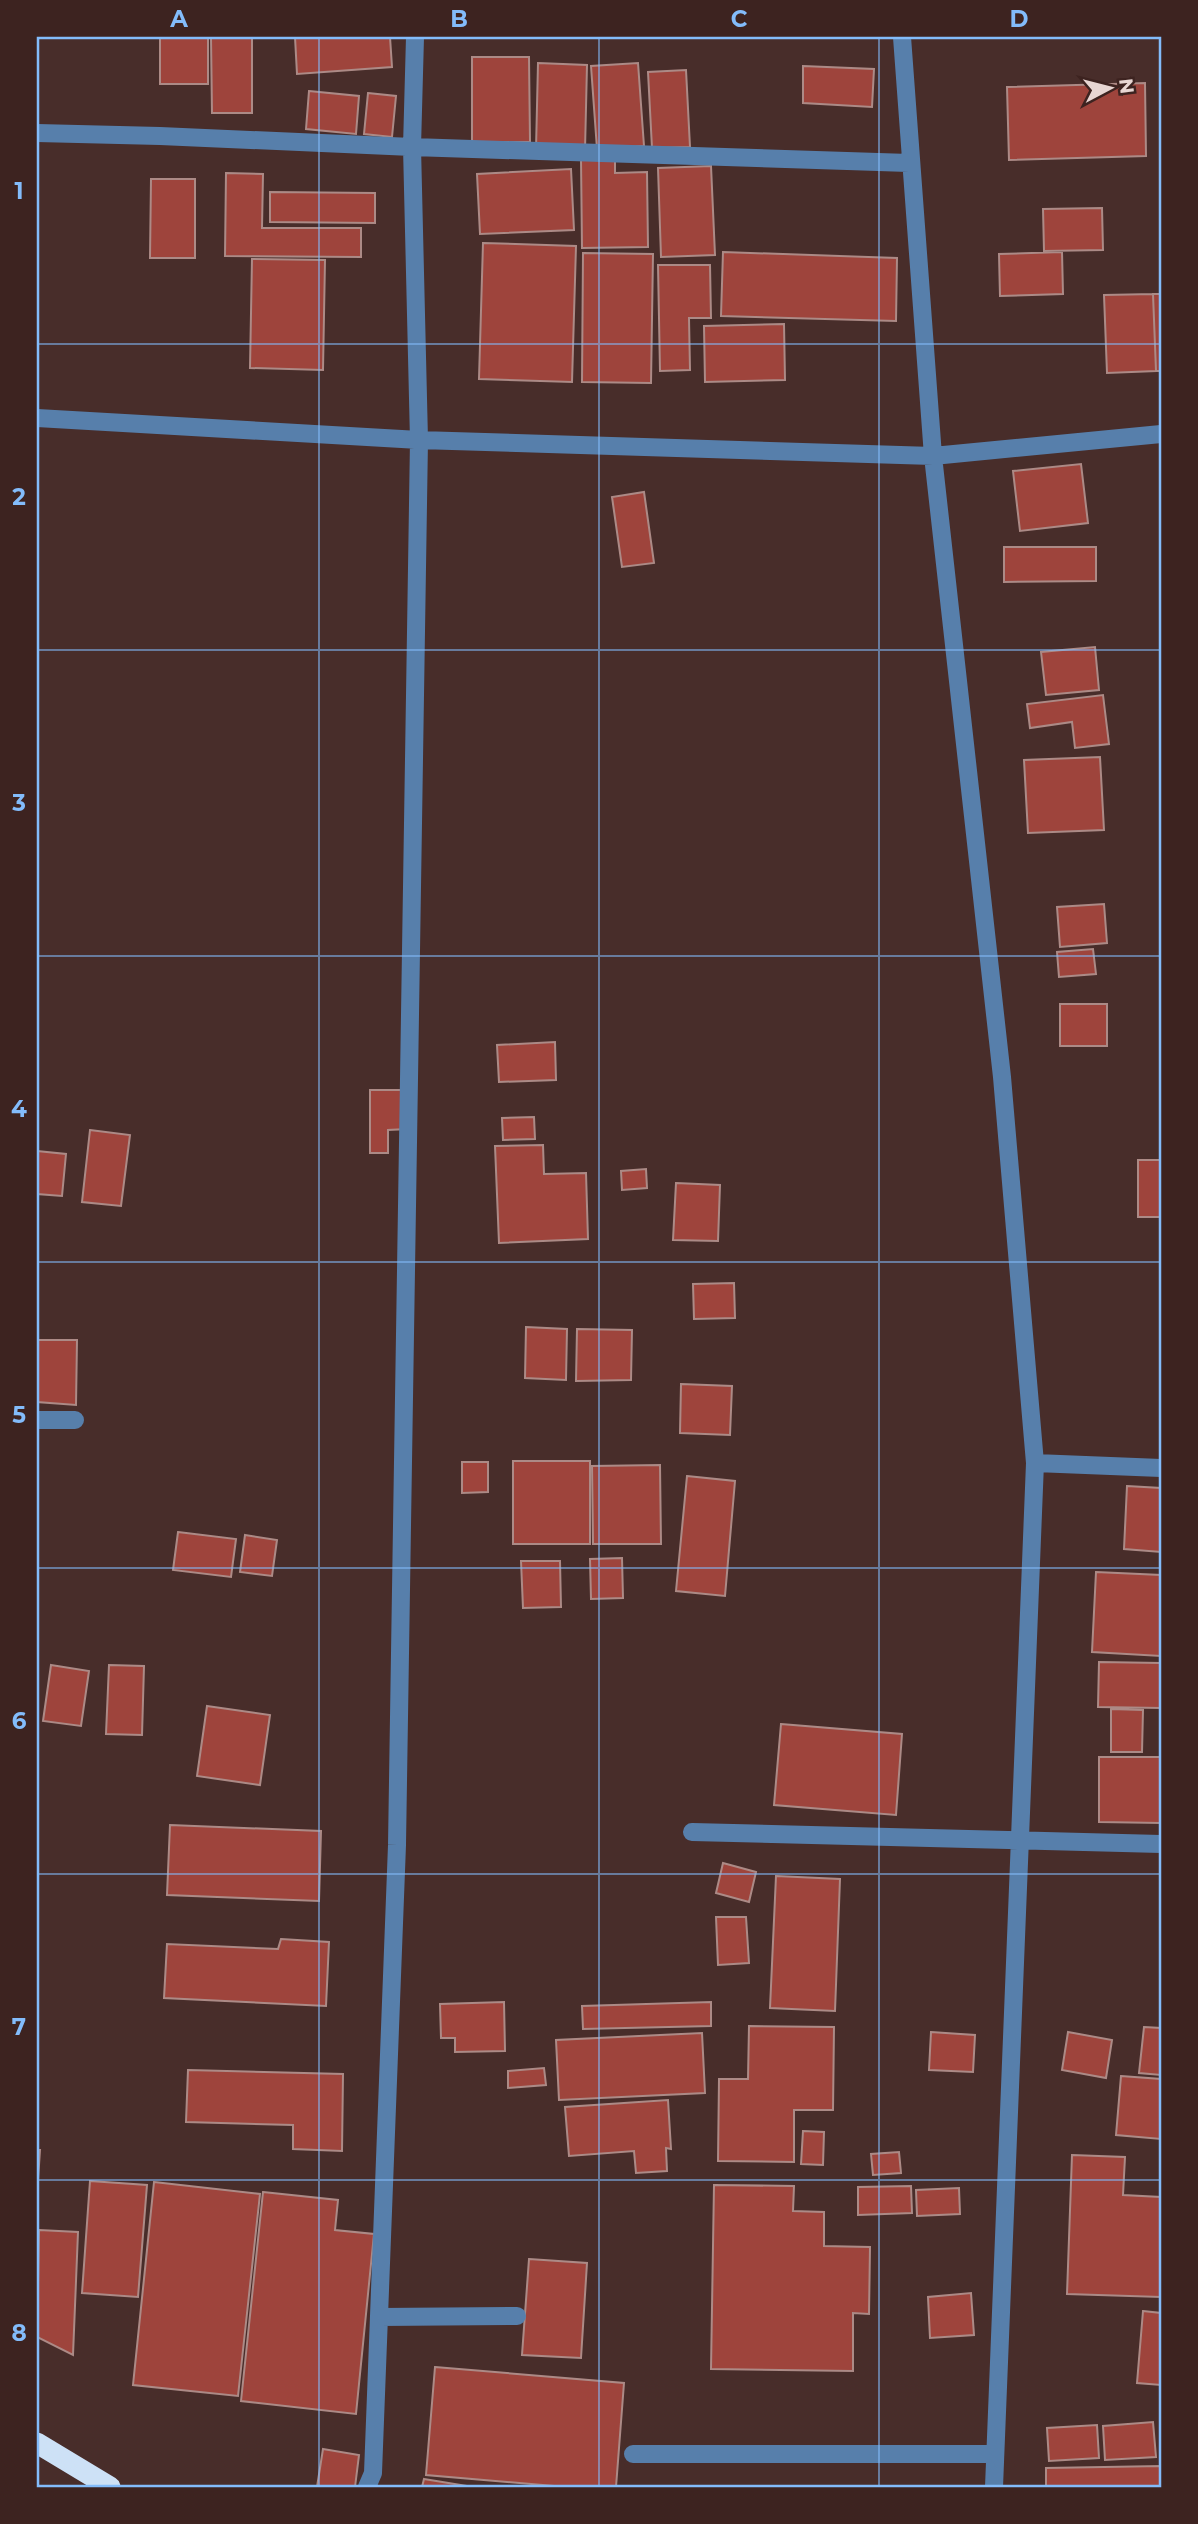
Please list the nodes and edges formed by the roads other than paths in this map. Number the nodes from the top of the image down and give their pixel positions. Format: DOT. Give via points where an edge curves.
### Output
graph roads {
  1 [pos="415,37"];
  2 [pos="902,37"];
  3 [pos="37,132"];
  4 [pos="412,147"];
  5 [pos="909,163"];
  6 [pos="37,418"];
  7 [pos="1161,434"];
  8 [pos="419,440"];
  9 [pos="933,456"];
  10 [pos="37,1420"];
  11 [pos="75,1420"];
  12 [pos="1035,1463"];
  13 [pos="1161,1468"];
  14 [pos="692,1832"];
  15 [pos="1018,1840"];
  16 [pos="1161,1844"];
  17 [pos="517,2316"];
  18 [pos="379,2317"];
  19 [pos="37,2443"];
  20 [pos="633,2454"];
  21 [pos="995,2454"];
  22 [pos="110,2487"];
  23 [pos="367,2487"];
  24 [pos="994,2487"];
  1 -- 4 [label="street"];
  2 -- 5 [label="street"];
  3 -- 4 [label="street"];
  4 -- 5 [label="street"];
  4 -- 8 [label="street"];
  5 -- 9 [label="street"];
  6 -- 8 [label="street"];
  7 -- 9 [label="street"];
  8 -- 9 [label="street"];
  8 -- 18 [label="street" via="397,1845"];
  9 -- 12 [label="street" via="1002,1077"];
  10 -- 11 [label="street"];
  12 -- 13 [label="street"];
  12 -- 15 [label="street"];
  14 -- 15 [label="street"];
  15 -- 16 [label="street"];
  15 -- 21 [label="street"];
  17 -- 18 [label="street"];
  18 -- 23 [label="street" via="373,2473"];
  19 -- 22 [label="highway"];
  20 -- 21 [label="street"];
  21 -- 24 [label="street"];
}
